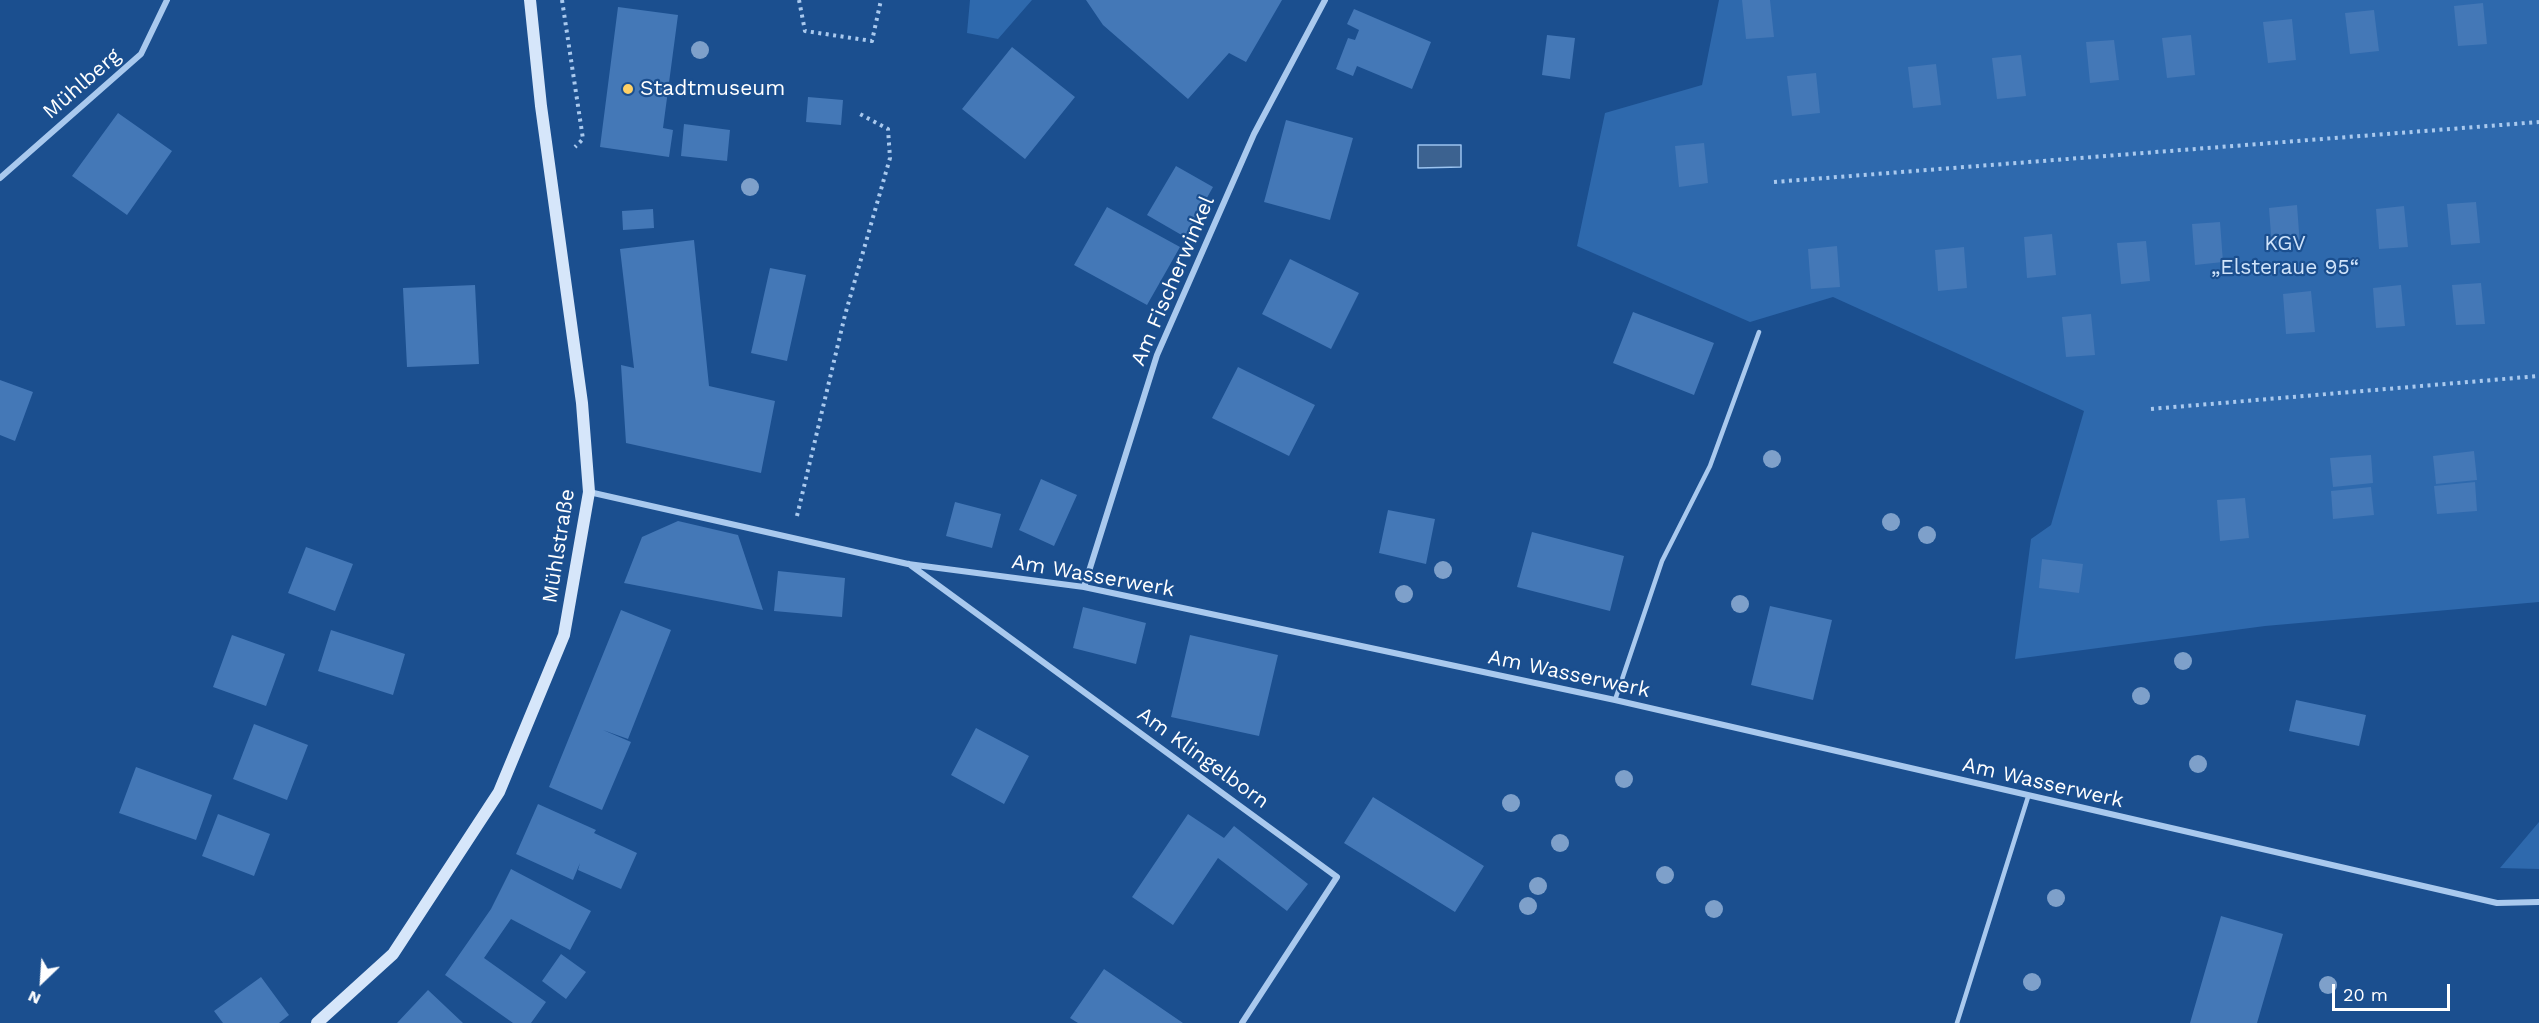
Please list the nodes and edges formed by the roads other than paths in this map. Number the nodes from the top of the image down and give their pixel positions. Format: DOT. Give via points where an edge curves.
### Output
graph roads {
  1 [pos="167,0"];
  2 [pos="530,0"];
  3 [pos="1325,0"];
  4 [pos="0,178"];
  5 [pos="1759,332"];
  6 [pos="589,492"];
  7 [pos="908,564"];
  8 [pos="1084,587"];
  9 [pos="1615,700"];
  10 [pos="2028,797"];
  11 [pos="2539,902"];
  12 [pos="317,1023"];
  13 [pos="1242,1023"];
  14 [pos="1957,1023"];
  1 -- 4 [label="street, Mühlberg" via="141,54"];
  2 -- 6 [label="street, Mühlstraße" via="582,403"];
  3 -- 8 [label="street, Am Fischerwinkel" via="1254,134 1157,355"];
  5 -- 9 [label="lane" via="1710,466 1662,561"];
  6 -- 7 [label="street, Am Wasserwerk"];
  6 -- 12 [label="street, Mühlstraße" via="564,635 499,792 393,954"];
  7 -- 8 [label="street, Am Wasserwerk"];
  7 -- 13 [label="street, Am Klingelborn" via="1337,877"];
  8 -- 9 [label="street, Am Wasserwerk"];
  9 -- 10 [label="street, Am Wasserwerk"];
  10 -- 11 [label="street, Am Wasserwerk" via="2497,903"];
  10 -- 14 [label="lane"];
}
